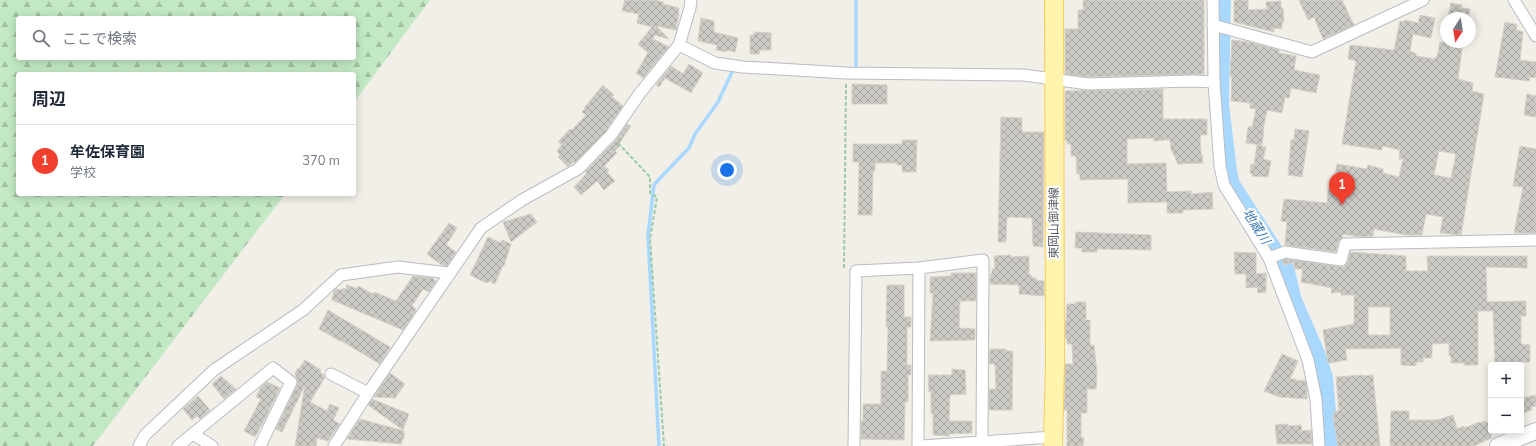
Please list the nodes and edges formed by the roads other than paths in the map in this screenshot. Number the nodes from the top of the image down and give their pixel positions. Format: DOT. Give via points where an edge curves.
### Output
graph roads {
  1 [pos="691,0"];
  2 [pos="1054,0"];
  3 [pos="1213,0"];
  4 [pos="1423,0"];
  5 [pos="1514,0"];
  6 [pos="1213,25"];
  7 [pos="1536,36"];
  8 [pos="679,45"];
  9 [pos="1054,80"];
  10 [pos="1214,82"];
  11 [pos="1536,240"];
  12 [pos="1269,258"];
  13 [pos="919,268"];
  14 [pos="449,273"];
  15 [pos="331,374"];
  16 [pos="368,393"];
  17 [pos="1536,431"];
  18 [pos="193,434"];
  19 [pos="1053,441"];
  20 [pos="982,442"];
  21 [pos="957,445"];
  22 [pos="139,446"];
  23 [pos="178,446"];
  24 [pos="212,446"];
  25 [pos="260,446"];
  26 [pos="334,446"];
  27 [pos="854,446"];
  28 [pos="918,446"];
  29 [pos="922,446"];
  30 [pos="1319,446"];
  31 [pos="1498,446"];
  1 -- 8 [label="street"];
  2 -- 9 [label="main road, 東岡山御津線"];
  3 -- 6 [label="street"];
  4 -- 6 [label="street" via="1312,52"];
  5 -- 7 [label="street"];
  6 -- 10 [label="street"];
  8 -- 9 [label="street" via="715,63 743,67 846,72 1024,75"];
  8 -- 14 [label="street" via="640,93 611,135 578,169 522,200 481,228"];
  9 -- 10 [label="street" via="1088,84"];
  9 -- 19 [label="main road, 東岡山御津線"];
  10 -- 12 [label="street" via="1220,166 1224,186"];
  11 -- 12 [label="street" via="1345,244 1341,260 1285,252"];
  12 -- 30 [label="street" via="1308,360 1316,399"];
  13 -- 20 [label="street" via="982,260"];
  13 -- 27 [label="street" via="856,271"];
  13 -- 28 [label="street"];
  14 -- 16 [label="street"];
  14 -- 22 [label="street" via="398,267 341,275 303,310 214,370 145,435"];
  15 -- 16 [label="street"];
  16 -- 26 [label="street"];
  17 -- 31 [label="street"];
  18 -- 23 [label="street"];
  18 -- 24 [label="street"];
  18 -- 25 [label="street" via="273,368 291,382"];
  19 -- 20 [label="street"];
  20 -- 21 [label="street"];
  21 -- 29 [label="street"];
}
